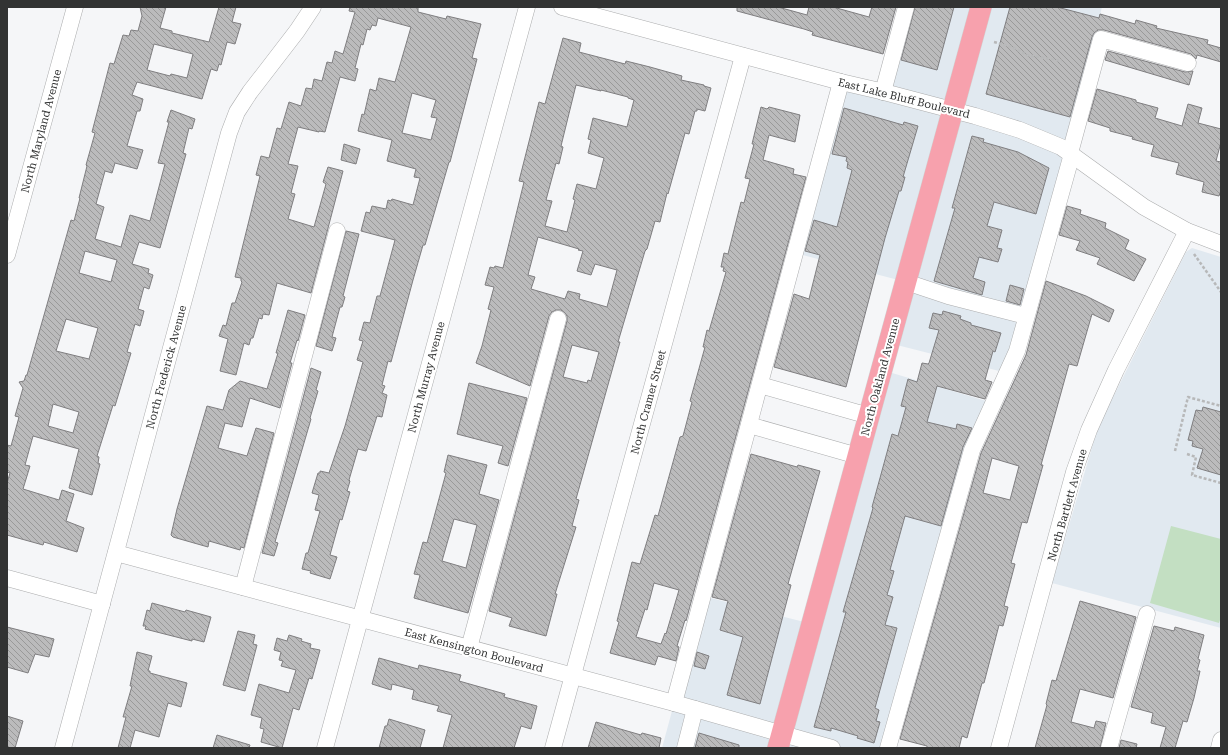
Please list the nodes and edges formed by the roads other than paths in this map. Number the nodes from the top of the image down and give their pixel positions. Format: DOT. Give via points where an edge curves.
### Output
graph roads {
  1 [pos="75,7"];
  2 [pos="313,7"];
  3 [pos="527,7"];
  4 [pos="562,7"];
  5 [pos="906,7"];
  6 [pos="981,7"];
  7 [pos="743,56"];
  8 [pos="1188,63"];
  9 [pos="841,82"];
  10 [pos="883,92"];
  11 [pos="953,110"];
  12 [pos="1071,154"];
  13 [pos="337,231"];
  14 [pos="1187,231"];
  15 [pos="1221,244"];
  16 [pos="7,255"];
  17 [pos="906,282"];
  18 [pos="1026,316"];
  19 [pos="558,319"];
  20 [pos="760,385"];
  21 [pos="869,416"];
  22 [pos="749,425"];
  23 [pos="858,456"];
  24 [pos="116,553"];
  25 [pos="7,578"];
  26 [pos="244,587"];
  27 [pos="102,604"];
  28 [pos="1147,614"];
  29 [pos="360,619"];
  30 [pos="469,648"];
  31 [pos="572,676"];
  32 [pos="674,703"];
  33 [pos="695,709"];
  34 [pos="1221,740"];
  35 [pos="780,741"];
  36 [pos="63,748"];
  37 [pos="325,748"];
  38 [pos="553,748"];
  39 [pos="685,748"];
  40 [pos="832,748"];
  41 [pos="888,748"];
  42 [pos="1000,748"];
  43 [pos="1109,748"];
  44 [pos="1219,748"];
  1 -- 16 [label="street, North Maryland Avenue"];
  2 -- 24 [label="street, North Frederick Avenue" via="250,92 237,112 229,133"];
  3 -- 29 [label="street, North Murray Avenue"];
  4 -- 7 [label="street, East Lake Bluff Boulevard"];
  5 -- 10 [label="street"];
  6 -- 11 [label="main road, North Oakland Avenue"];
  7 -- 9 [label="street, East Lake Bluff Boulevard"];
  7 -- 31 [label="street, North Cramer Street"];
  8 -- 12 [label="street" via="1101,39"];
  9 -- 10 [label="street, East Lake Bluff Boulevard"];
  9 -- 20 [label="street"];
  10 -- 11 [label="street, East Lake Bluff Boulevard"];
  11 -- 12 [label="street, East Lake Bluff Boulevard" via="1020,130 1061,147"];
  11 -- 17 [label="main road, North Oakland Avenue"];
  12 -- 14 [label="street, East Lake Bluff Boulevard" via="1144,207"];
  12 -- 18 [label="street"];
  13 -- 26 [label="street"];
  14 -- 15 [label="street, East Lake Bluff Boulevard"];
  14 -- 42 [label="street, North Bartlett Avenue" via="1116,370 1089,430 1074,472"];
  17 -- 18 [label="street" via="948,296"];
  17 -- 21 [label="main road, North Oakland Avenue"];
  18 -- 41 [label="street" via="1017,351 972,450"];
  19 -- 30 [label="street"];
  20 -- 21 [label="street"];
  20 -- 22 [label="street"];
  21 -- 23 [label="main road, North Oakland Avenue"];
  22 -- 23 [label="street"];
  22 -- 32 [label="street"];
  23 -- 35 [label="main road, North Oakland Avenue"];
  24 -- 26 [label="street, East Kensington Boulevard"];
  24 -- 27 [label="street, North Frederick Avenue"];
  25 -- 27 [label="street"];
  26 -- 29 [label="street, East Kensington Boulevard"];
  27 -- 36 [label="street, North Frederick Avenue"];
  28 -- 43 [label="street"];
  29 -- 30 [label="street, East Kensington Boulevard"];
  29 -- 37 [label="street, North Murray Avenue"];
  30 -- 31 [label="street, East Kensington Boulevard"];
  31 -- 32 [label="street, East Kensington Boulevard"];
  31 -- 38 [label="street, North Cramer Street"];
  32 -- 33 [label="street, East Kensington Boulevard"];
  33 -- 35 [label="street, East Kensington Boulevard"];
  33 -- 39 [label="street"];
  34 -- 44 [label="street"];
  35 -- 40 [label="street, East Kensington Boulevard"];
}
